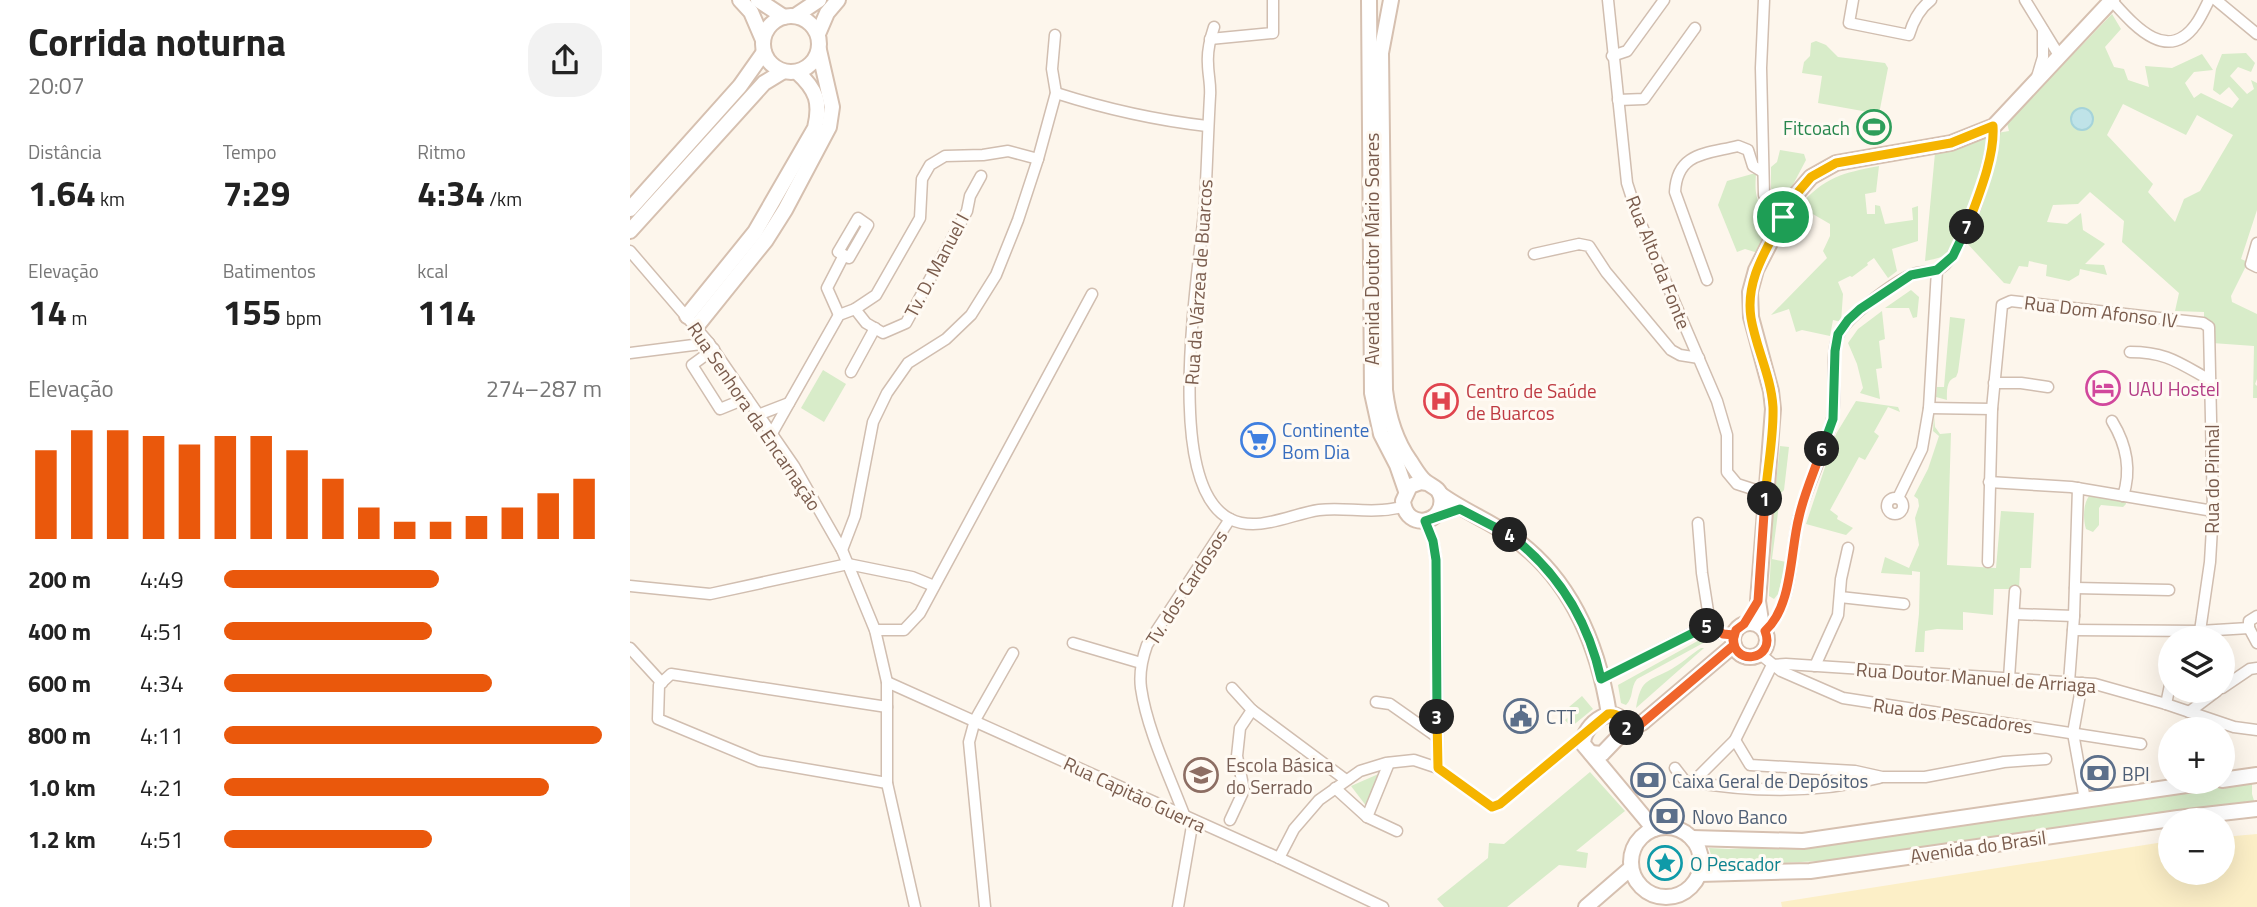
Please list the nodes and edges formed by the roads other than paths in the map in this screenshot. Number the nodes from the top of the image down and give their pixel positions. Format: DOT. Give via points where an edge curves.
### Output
graph roads {
  1 [pos="740,0"];
  2 [pos="758,0"];
  3 [pos="819,0"];
  4 [pos="838,0"];
  5 [pos="1273,0"];
  6 [pos="1370,0"];
  7 [pos="1391,0"];
  8 [pos="1608,0"];
  9 [pos="1664,0"];
  10 [pos="1764,0"];
  11 [pos="1853,0"];
  12 [pos="2025,0"];
  13 [pos="2112,0"];
  14 [pos="2209,0"];
  15 [pos="2216,0"];
  16 [pos="1926,2"];
  17 [pos="789,16"];
  18 [pos="1214,27"];
  19 [pos="1695,28"];
  20 [pos="2043,29"];
  21 [pos="818,34"];
  22 [pos="2257,34"];
  23 [pos="1055,35"];
  24 [pos="1210,39"];
  25 [pos="2077,39"];
  26 [pos="2044,43"];
  27 [pos="763,46"];
  28 [pos="819,50"];
  29 [pos="1612,56"];
  30 [pos="2059,58"];
  31 [pos="790,72"];
  32 [pos="2032,86"];
  33 [pos="1056,93"];
  34 [pos="1618,100"];
  35 [pos="1208,126"];
  36 [pos="1993,126"];
  37 [pos="1038,159"];
  38 [pos="1763,172"];
  39 [pos="981,176"];
  40 [pos="630,209"];
  41 [pos="1783,217"];
  42 [pos="630,231"];
  43 [pos="2257,243"];
  44 [pos="630,251"];
  45 [pos="1534,254"];
  46 [pos="844,255"];
  47 [pos="2254,265"];
  48 [pos="1937,270"];
  49 [pos="1707,280"];
  50 [pos="1091,294"];
  51 [pos="855,309"];
  52 [pos="839,315"];
  53 [pos="692,322"];
  54 [pos="2209,327"];
  55 [pos="875,328"];
  56 [pos="712,346"];
  57 [pos="2130,352"];
  58 [pos="630,353"];
  59 [pos="1699,358"];
  60 [pos="850,372"];
  61 [pos="2210,380"];
  62 [pos="1994,383"];
  63 [pos="2048,387"];
  64 [pos="747,398"];
  65 [pos="789,404"];
  66 [pos="1929,408"];
  67 [pos="1992,409"];
  68 [pos="758,415"];
  69 [pos="2112,421"];
  70 [pos="771,435"];
  71 [pos="1989,482"];
  72 [pos="1427,483"];
  73 [pos="2078,488"];
  74 [pos="1406,491"];
  75 [pos="1765,493"];
  76 [pos="1440,494"];
  77 [pos="2123,496"];
  78 [pos="1898,498"];
  79 [pos="1403,507"];
  80 [pos="1460,509"];
  81 [pos="2213,511"];
  82 [pos="1430,518"];
  83 [pos="1230,519"];
  84 [pos="1698,523"];
  85 [pos="1849,548"];
  86 [pos="842,550"];
  87 [pos="1988,562"];
  88 [pos="848,564"];
  89 [pos="630,586"];
  90 [pos="934,586"];
  91 [pos="2074,588"];
  92 [pos="2169,590"];
  93 [pos="2015,591"];
  94 [pos="1840,597"];
  95 [pos="1758,601"];
  96 [pos="1782,603"];
  97 [pos="1904,604"];
  98 [pos="2014,614"];
  99 [pos="2074,616"];
  100 [pos="2257,616"];
  101 [pos="1710,624"];
  102 [pos="2201,626"];
  103 [pos="2249,628"];
  104 [pos="1764,629"];
  105 [pos="2235,629"];
  106 [pos="876,630"];
  107 [pos="2073,630"];
  108 [pos="2158,634"];
  109 [pos="1737,635"];
  110 [pos="1073,643"];
  111 [pos="2257,643"];
  112 [pos="630,648"];
  113 [pos="1013,653"];
  114 [pos="1760,654"];
  115 [pos="1141,663"];
  116 [pos="1772,664"];
  117 [pos="1815,666"];
  118 [pos="2257,668"];
  119 [pos="2009,678"];
  120 [pos="1601,679"];
  121 [pos="2235,679"];
  122 [pos="662,682"];
  123 [pos="887,682"];
  124 [pos="2069,682"];
  125 [pos="2082,683"];
  126 [pos="1232,688"];
  127 [pos="1376,702"];
  128 [pos="2201,703"];
  129 [pos="2166,704"];
  130 [pos="887,707"];
  131 [pos="1252,710"];
  132 [pos="2189,712"];
  133 [pos="1609,714"];
  134 [pos="975,720"];
  135 [pos="1627,728"];
  136 [pos="2257,730"];
  137 [pos="2073,733"];
  138 [pos="1583,735"];
  139 [pos="1437,737"];
  140 [pos="1735,740"];
  141 [pos="2141,744"];
  142 [pos="1610,747"];
  143 [pos="1591,753"];
  144 [pos="2046,759"];
  145 [pos="1389,763"];
  146 [pos="1438,768"];
  147 [pos="1675,768"];
  148 [pos="1609,774"];
  149 [pos="2257,775"];
  150 [pos="1882,777"];
  151 [pos="2235,778"];
  152 [pos="1346,780"];
  153 [pos="887,783"];
  154 [pos="1692,783"];
  155 [pos="1335,788"];
  156 [pos="2158,789"];
  157 [pos="2085,800"];
  158 [pos="2257,809"];
  159 [pos="1367,817"];
  160 [pos="1189,818"];
  161 [pos="1230,820"];
  162 [pos="1654,829"];
  163 [pos="1396,831"];
  164 [pos="1692,838"];
  165 [pos="1279,858"];
  166 [pos="1631,868"];
  167 [pos="1699,874"];
  168 [pos="915,907"];
  169 [pos="985,907"];
  170 [pos="1178,907"];
  171 [pos="1382,907"];
  172 [pos="1586,907"];
  1 -- 27 [label="main road" via="751,12"];
  2 -- 17 [label="main road"];
  3 -- 17 [label="main road"];
  4 -- 21 [label="main road"];
  5 -- 24 [label="street" via="1273,33"];
  6 -- 74 [label="main road, Avenida Doutor Mário Soares" via="1372,393 1381,434"];
  7 -- 72 [label="main road, Avenida Doutor Mário Soares" via="1381,53 1385,390 1399,443"];
  8 -- 29 [label="street, Rua Alto da Fonte"];
  9 -- 29 [label="street" via="1627,51"];
  10 -- 38 [label="street"];
  11 -- 16 [label="street" via="1849,23 1909,35"];
  12 -- 20 [label="street"];
  13 -- 14 [label="street" via="2140,30 2161,41 2182,37 2195,26"];
  13 -- 25 [label="main road"];
  15 -- 22 [label="street"];
  17 -- 21 [label="main road" via="804,19"];
  17 -- 27 [label="main road" via="767,30"];
  18 -- 24 [label="street, Rua da Várzea de Buarcos"];
  19 -- 34 [label="street" via="1644,99"];
  20 -- 25 [label="street" via="2061,40"];
  20 -- 26 [label="street"];
  20 -- 30 [label="street"];
  21 -- 28 [label="main road"];
  23 -- 33 [label="street" via="1052,69"];
  24 -- 35 [label="street, Rua da Várzea de Buarcos"];
  25 -- 30 [label="main road"];
  26 -- 30 [label="street" via="2051,56"];
  26 -- 32 [label="street"];
  27 -- 31 [label="main road" via="774,67"];
  27 -- 40 [label="main road" via="740,86"];
  28 -- 31 [label="main road" via="807,68"];
  28 -- 53 [label="main road" via="832,107 829,127 766,240"];
  29 -- 34 [label="street, Rua Alto da Fonte"];
  30 -- 32 [label="main road"];
  31 -- 42 [label="main road" via="764,83"];
  31 -- 53 [label="main road" via="810,84 817,99 815,128 755,232"];
  32 -- 36 [label="main road"];
  33 -- 35 [label="street" via="1123,113"];
  33 -- 37 [label="street"];
  34 -- 59 [label="street, Rua Alto da Fonte" via="1627,183"];
  35 -- 83 [label="street, Rua da Várzea de Buarcos" via="1189,354 1189,414 1207,495"];
  36 -- 41 [label="main road" via="1951,143 1836,163 1811,177"];
  36 -- 48 [label="street" via="1981,189 1965,233 1953,256"];
  37 -- 51 [label="street" via="1008,151 946,156 930,165 922,179 920,218 876,295"];
  37 -- 86 [label="street" via="996,275 971,315 946,339 908,363 887,393 873,422 855,516"];
  38 -- 41 [label="street" via="1764,195"];
  38 -- 49 [label="street" via="1753,166 1748,150 1738,146 1690,159 1680,168 1675,192"];
  39 -- 55 [label="street, Tv. D. Manuel I" via="906,323 883,332"];
  41 -- 75 [label="main road" via="1750,292 1751,317 1773,409"];
  43 -- 47 [label="street"];
  44 -- 53 [label="street, Rua Senhora da Encarnação"];
  45 -- 59 [label="street" via="1589,246 1671,350"];
  46 -- 52 [label="street" via="828,288"];
  48 -- 66 [label="street"];
  48 -- 96 [label="street" via="1911,275 1860,309 1838,334 1833,419 1799,517"];
  50 -- 90 [label="street"];
  51 -- 52 [label="street"];
  51 -- 55 [label="street"];
  52 -- 65 [label="street"];
  53 -- 56 [label="street, Rua Senhora da Encarnação"];
  54 -- 61 [label="street, Rua do Pinhal"];
  54 -- 62 [label="street, Rua Dom Afonso IV" via="2011,301 2002,305"];
  55 -- 60 [label="street"];
  56 -- 58 [label="street"];
  56 -- 64 [label="street, Rua Senhora da Encarnação"];
  56 -- 64 [label="street" via="692,365 720,409"];
  57 -- 61 [label="street" via="2168,356"];
  59 -- 75 [label="street, Rua Alto da Fonte" via="1727,435 1727,472 1737,484"];
  61 -- 81 [label="street, Rua do Pinhal"];
  62 -- 63 [label="street"];
  62 -- 67 [label="street, Rua Dom Afonso IV"];
  64 -- 68 [label="street, Rua Senhora da Encarnação"];
  65 -- 68 [label="street"];
  65 -- 70 [label="street"];
  66 -- 67 [label="street"];
  66 -- 78 [label="street" via="1922,449"];
  67 -- 71 [label="street, Rua Dom Afonso IV"];
  68 -- 70 [label="street, Rua Senhora da Encarnação"];
  69 -- 77 [label="street" via="2126,449"];
  70 -- 86 [label="street, Rua Senhora da Encarnação"];
  71 -- 73 [label="street"];
  71 -- 87 [label="street, Rua Dom Afonso IV"];
  72 -- 74 [label="main road"];
  72 -- 76 [label="main road"];
  73 -- 77 [label="street"];
  73 -- 91 [label="street"];
  74 -- 79 [label="main road"];
  75 -- 95 [label="main road"];
  76 -- 80 [label="main road"];
  76 -- 82 [label="main road" via="1441,505"];
  77 -- 81 [label="street"];
  79 -- 82 [label="main road" via="1414,519"];
  79 -- 83 [label="street" via="1321,509 1260,523"];
  80 -- 82 [label="main road"];
  80 -- 120 [label="main road" via="1510,536 1549,571 1579,615"];
  81 -- 102 [label="street, Rua do Pinhal"];
  82 -- 139 [label="street" via="1436,560"];
  83 -- 115 [label="street, Tv. dos Cardosos" via="1147,645"];
  84 -- 101 [label="street"];
  85 -- 94 [label="street"];
  86 -- 88 [label="street, Rua Senhora da Encarnação"];
  88 -- 89 [label="street" via="710,594"];
  88 -- 90 [label="street"];
  88 -- 106 [label="street, Rua Senhora da Encarnação"];
  90 -- 106 [label="street" via="904,630"];
  91 -- 92 [label="street"];
  91 -- 99 [label="street"];
  93 -- 98 [label="street"];
  94 -- 97 [label="street"];
  94 -- 117 [label="street" via="1838,615"];
  95 -- 96 [label="street" via="1771,606"];
  95 -- 104 [label="main road"];
  95 -- 109 [label="main road"];
  96 -- 104 [label="street" via="1775,620"];
  98 -- 99 [label="street"];
  98 -- 119 [label="street"];
  99 -- 107 [label="street"];
  100 -- 103 [label="street" via="2249,621"];
  101 -- 109 [label="street" via="1723,634"];
  101 -- 120 [label="street"];
  103 -- 105 [label="street"];
  103 -- 111 [label="street"];
  104 -- 109 [label="main road" via="1754,623"];
  104 -- 114 [label="main road" via="1768,641"];
  106 -- 123 [label="street, Rua Senhora da Encarnação"];
  107 -- 108 [label="street"];
  107 -- 124 [label="street"];
  109 -- 114 [label="main road" via="1740,654"];
  109 -- 135 [label="main road" via="1642,723"];
  110 -- 115 [label="street"];
  112 -- 122 [label="street"];
  113 -- 134 [label="street"];
  114 -- 116 [label="street, Rua dos Pescadores"];
  115 -- 160 [label="street, Tv. dos Cardosos" via="1141,687 1152,727"];
  116 -- 117 [label="street, Rua Doutor Manuel de Arriaga"];
  116 -- 137 [label="street, Rua dos Pescadores" via="1843,698"];
  116 -- 140 [label="street"];
  117 -- 119 [label="street, Rua Doutor Manuel de Arriaga"];
  118 -- 121 [label="street"];
  119 -- 124 [label="street, Rua Doutor Manuel de Arriaga"];
  120 -- 133 [label="main road"];
  122 -- 130 [label="street" via="671,674"];
  122 -- 153 [label="street" via="658,719 759,761"];
  123 -- 130 [label="street, Rua Senhora da Encarnação"];
  123 -- 134 [label="street, Rua Capitão Guerra"];
  124 -- 125 [label="street, Rua Doutor Manuel de Arriaga"];
  125 -- 129 [label="street, Rua Doutor Manuel de Arriaga"];
  125 -- 137 [label="street"];
  126 -- 131 [label="street"];
  127 -- 139 [label="street" via="1390,704"];
  128 -- 132 [label="street"];
  129 -- 132 [label="street, Rua Doutor Manuel de Arriaga"];
  130 -- 153 [label="street, Rua Senhora da Encarnação"];
  131 -- 152 [label="street"];
  131 -- 161 [label="street" via="1240,728 1237,756 1244,790"];
  132 -- 136 [label="street, Rua Doutor Manuel de Arriaga"];
  133 -- 135 [label="main road" via="1623,719"];
  133 -- 138 [label="main road"];
  134 -- 160 [label="street, Rua Capitão Guerra"];
  134 -- 169 [label="street" via="969,742"];
  135 -- 142 [label="main road"];
  137 -- 141 [label="street, Rua dos Pescadores"];
  137 -- 157 [label="street"];
  138 -- 143 [label="main road" via="1584,748"];
  138 -- 146 [label="street" via="1492,807"];
  139 -- 146 [label="street"];
  140 -- 150 [label="street" via="1750,765 1855,771"];
  140 -- 154 [label="street"];
  142 -- 143 [label="main road" via="1602,754"];
  142 -- 148 [label="main road"];
  143 -- 148 [label="main road"];
  144 -- 150 [label="street" via="1925,777"];
  145 -- 146 [label="street" via="1414,760"];
  145 -- 152 [label="street"];
  145 -- 159 [label="street"];
  147 -- 154 [label="street"];
  148 -- 162 [label="main road"];
  149 -- 151 [label="main road"];
  150 -- 154 [label="street" via="1852,785 1787,790"];
  152 -- 155 [label="street"];
  153 -- 168 [label="street, Rua Senhora da Encarnação"];
  155 -- 159 [label="street"];
  155 -- 165 [label="street" via="1294,829"];
  156 -- 157 [label="main road, Avenida do Brasil"];
  157 -- 164 [label="main road, Avenida do Brasil" via="1803,841"];
  158 -- 167 [label="main road, Avenida do Brasil" via="1810,871"];
  159 -- 163 [label="street"];
  160 -- 165 [label="street, Rua Capitão Guerra"];
  160 -- 170 [label="street"];
  162 -- 164 [label="main road" via="1674,828"];
  162 -- 166 [label="main road" via="1634,846"];
  164 -- 167 [label="main road" via="1701,858"];
  165 -- 171 [label="street, Rua Capitão Guerra"];
  166 -- 167 [label="main road" via="1642,888 1665,897 1683,893"];
  166 -- 172 [label="main road"];
}
